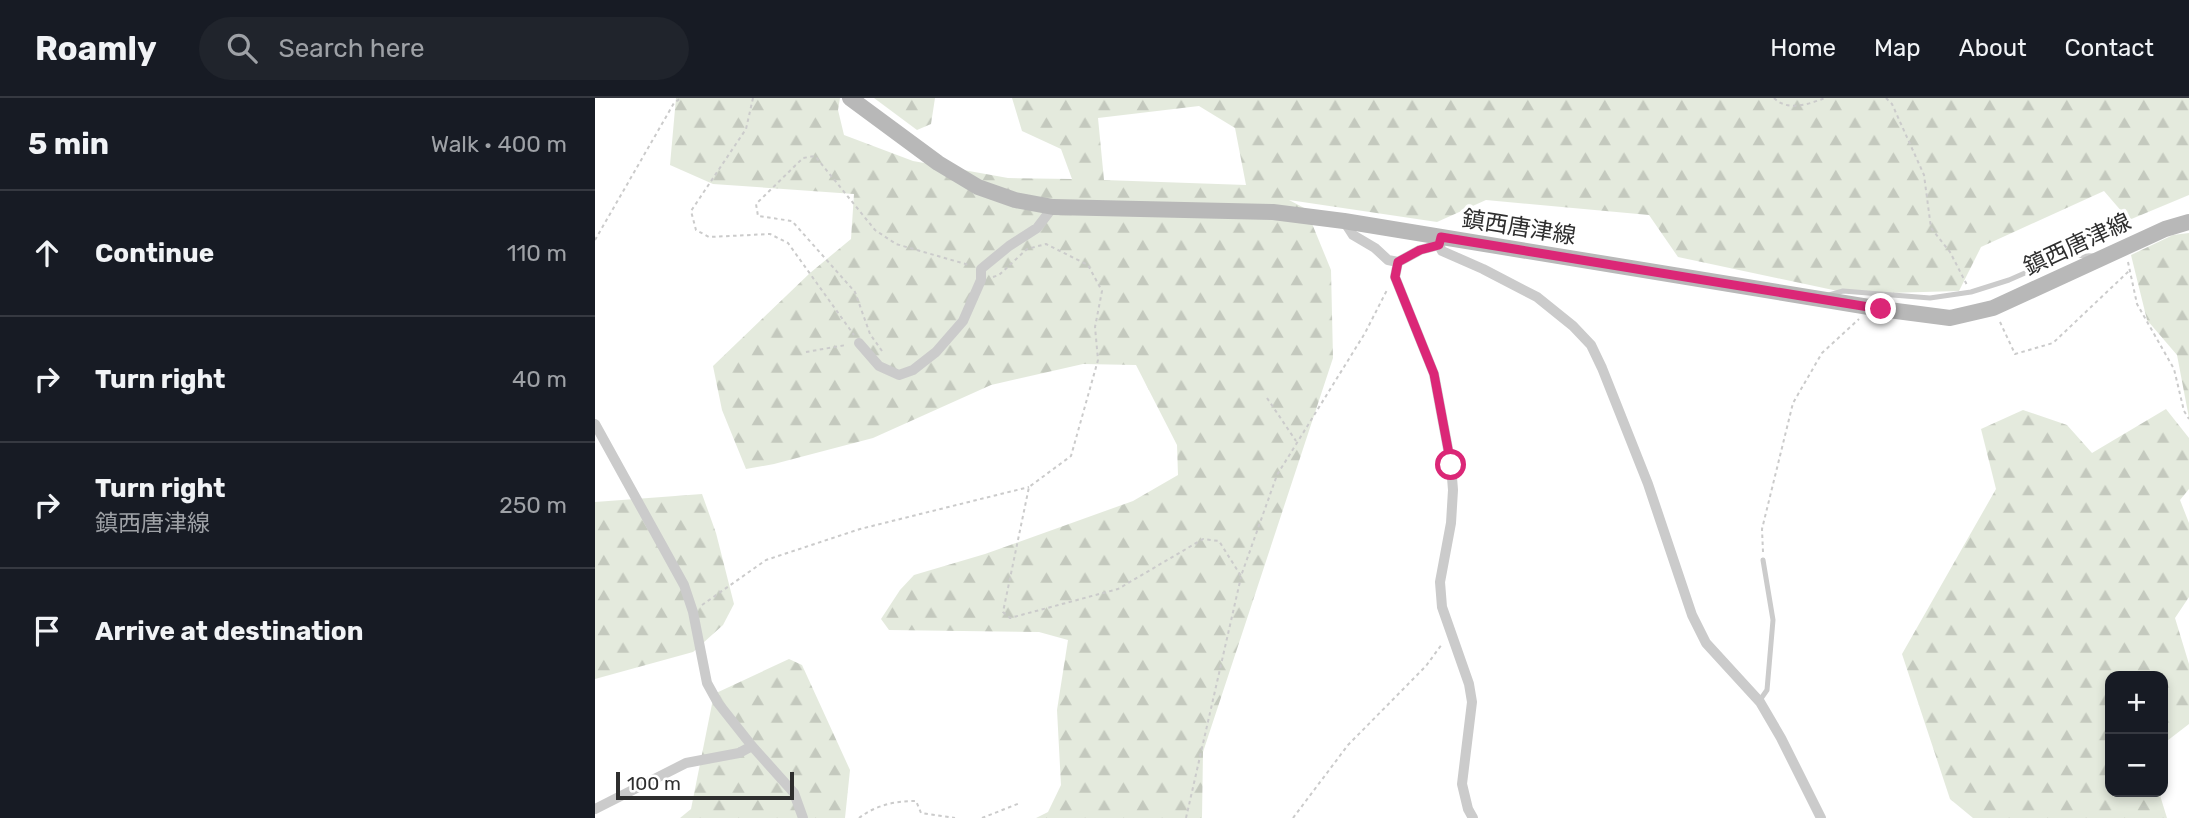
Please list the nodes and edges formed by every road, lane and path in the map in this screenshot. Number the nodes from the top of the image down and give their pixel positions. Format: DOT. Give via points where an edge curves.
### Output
graph roads {
  1 [pos="681,98"];
  2 [pos="753,98"];
  3 [pos="850,98"];
  4 [pos="1774,98"];
  5 [pos="1825,98"];
  6 [pos="1886,98"];
  7 [pos="1053,207"];
  8 [pos="1344,221"];
  9 [pos="2189,222"];
  10 [pos="595,240"];
  11 [pos="1440,241"];
  12 [pos="2125,247"];
  13 [pos="2106,256"];
  14 [pos="1398,262"];
  15 [pos="2130,270"];
  16 [pos="981,274"];
  17 [pos="1395,277"];
  18 [pos="1971,292"];
  19 [pos="1816,299"];
  20 [pos="1993,308"];
  21 [pos="1881,309"];
  22 [pos="859,343"];
  23 [pos="806,352"];
  24 [pos="885,355"];
  25 [pos="1267,398"];
  26 [pos="2189,419"];
  27 [pos="595,424"];
  28 [pos="1297,442"];
  29 [pos="1029,487"];
  30 [pos="1763,560"];
  31 [pos="1241,576"];
  32 [pos="692,612"];
  33 [pos="1450,633"];
  34 [pos="1760,702"];
  35 [pos="752,746"];
  36 [pos="1020,803"];
  37 [pos="595,810"];
  38 [pos="803,818"];
  39 [pos="859,818"];
  40 [pos="955,818"];
  41 [pos="982,818"];
  42 [pos="1186,818"];
  43 [pos="1293,818"];
  44 [pos="1473,818"];
  45 [pos="1821,818"];
  1 -- 10 [label="path"];
  2 -- 22 [label="path" via="746,129 691,211 696,230 709,237 770,234 788,243"];
  3 -- 7 [label="main road, 鎮西唐津線" via="978,187"];
  4 -- 5 [label="path" via="1803,107"];
  6 -- 18 [label="path" via="1924,176 1931,228"];
  7 -- 8 [label="main road, 鎮西唐津線" via="1273,212"];
  7 -- 16 [label="street" via="1037,228 1009,246"];
  8 -- 11 [label="main road, 鎮西唐津線"];
  8 -- 14 [label="street" via="1353,235"];
  9 -- 12 [label="main road, 鎮西唐津線"];
  11 -- 14 [label="street"];
  11 -- 19 [label="main road, 鎮西唐津線"];
  11 -- 34 [label="street" via="1442,251 1537,297 1591,345 1648,484 1692,615 1706,643"];
  12 -- 13 [label="main road, 鎮西唐津線"];
  12 -- 15 [label="path"];
  13 -- 18 [label="lane" via="2066,255"];
  13 -- 20 [label="main road, 鎮西唐津線"];
  14 -- 17 [label="street"];
  15 -- 20 [label="path" via="2053,344 2015,354"];
  15 -- 26 [label="path" via="2137,304 2174,369"];
  16 -- 22 [label="street" via="963,321 913,370 899,375 879,366"];
  16 -- 24 [label="path" via="896,244 875,230 815,156 803,158 757,204 758,216 792,221 855,292 870,334"];
  16 -- 29 [label="path" via="999,275 1027,249 1045,244 1088,265 1102,291 1095,327 1098,360 1071,456"];
  17 -- 28 [label="path"];
  17 -- 33 [label="street" via="1434,374 1451,465 1451,523 1440,582"];
  18 -- 19 [label="lane" via="1930,298 1843,291"];
  19 -- 21 [label="main road, 鎮西唐津線"];
  20 -- 21 [label="main road, 鎮西唐津線" via="1950,318"];
  21 -- 30 [label="path" via="1865,315 1822,354 1793,403 1762,529"];
  22 -- 23 [label="path"];
  25 -- 28 [label="path"];
  27 -- 32 [label="street" via="684,585"];
  28 -- 31 [label="path" via="1268,495"];
  29 -- 31 [label="path" via="1003,612 1010,618 1118,589 1203,539 1219,541"];
  29 -- 32 [label="path" via="860,529 766,560"];
  30 -- 34 [label="lane" via="1773,620 1767,690"];
  31 -- 42 [label="path"];
  32 -- 35 [label="street" via="707,682"];
  33 -- 43 [label="path" via="1426,666 1348,745"];
  33 -- 44 [label="street" via="1472,702 1462,784"];
  34 -- 45 [label="street"];
  35 -- 37 [label="street" via="739,753 686,762"];
  35 -- 38 [label="street" via="794,793"];
  36 -- 41 [label="path"];
  39 -- 40 [label="path" via="871,808 903,801 916,801 921,813"];
}
